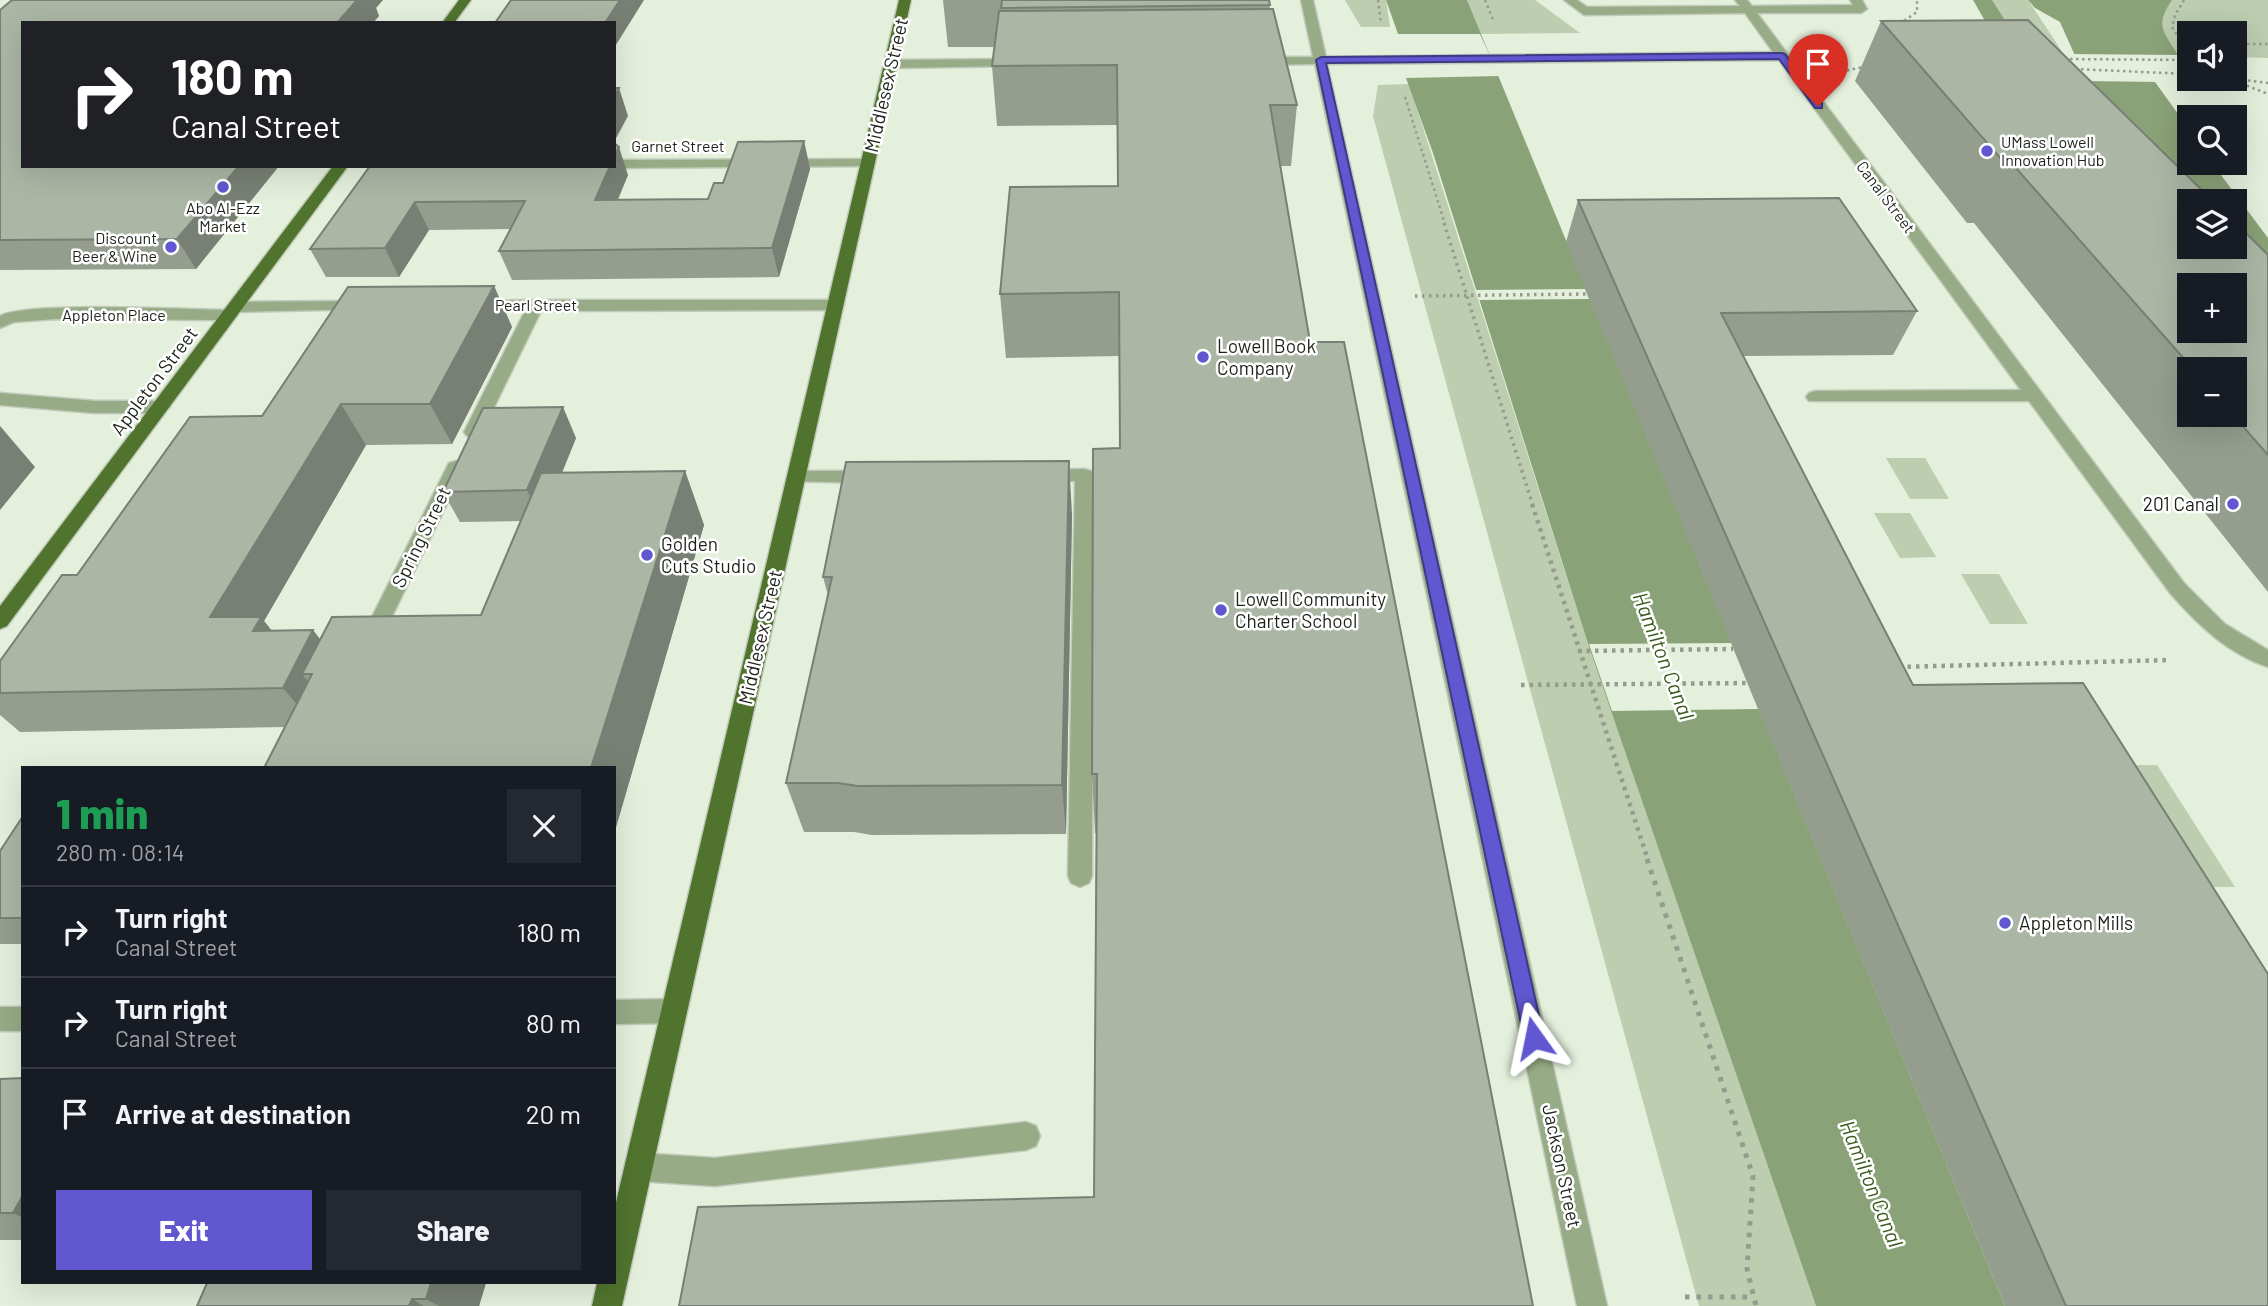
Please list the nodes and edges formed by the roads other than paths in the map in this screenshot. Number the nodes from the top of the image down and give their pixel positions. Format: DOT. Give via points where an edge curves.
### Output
graph roads {
  1 [pos="465,0"];
  2 [pos="905,0"];
  3 [pos="1307,0"];
  4 [pos="1570,0"];
  5 [pos="1856,0"];
  6 [pos="1744,5"];
  7 [pos="449,21"];
  8 [pos="1782,56"];
  9 [pos="1321,60"];
  10 [pos="1236,61"];
  11 [pos="1029,63"];
  12 [pos="891,64"];
  13 [pos="868,163"];
  14 [pos="616,164"];
  15 [pos="339,168"];
  16 [pos="536,305"];
  17 [pos="836,305"];
  18 [pos="384,306"];
  19 [pos="453,306"];
  20 [pos="232,311"];
  21 [pos="0,323"];
  22 [pos="2033,395"];
  23 [pos="1815,397"];
  24 [pos="0,399"];
  25 [pos="161,407"];
  26 [pos="1030,476"];
  27 [pos="796,477"];
  28 [pos="884,477"];
  29 [pos="0,621"];
  30 [pos="362,657"];
  31 [pos="2268,659"];
  32 [pos="1080,876"];
  33 [pos="674,1011"];
  34 [pos="616,1013"];
  35 [pos="0,1019"];
  36 [pos="21,1019"];
  37 [pos="1026,1136"];
  38 [pos="639,1167"];
  39 [pos="616,1266"];
  40 [pos="612,1284"];
  41 [pos="607,1306"];
  42 [pos="1592,1306"];
  1 -- 7 [label="main road"];
  2 -- 12 [label="main road, Middlesex Street"];
  3 -- 9 [label="street, Jackson Street"];
  4 -- 6 [label="street" via="1584,11"];
  5 -- 6 [label="street" via="1861,9"];
  6 -- 8 [label="street, Canal Street"];
  8 -- 9 [label="street"];
  8 -- 22 [label="street, Canal Street"];
  9 -- 10 [label="street"];
  9 -- 42 [label="street, Jackson Street"];
  11 -- 12 [label="street"];
  12 -- 13 [label="main road, Middlesex Street"];
  13 -- 14 [label="street, Garnet Street"];
  13 -- 17 [label="main road, Middlesex Street"];
  15 -- 20 [label="main road, Appleton Street"];
  16 -- 17 [label="street, Pearl Street"];
  16 -- 19 [label="street, Pearl Street"];
  16 -- 30 [label="street, Spring Street"];
  17 -- 27 [label="main road, Middlesex Street"];
  18 -- 20 [label="street"];
  20 -- 21 [label="street, Appleton Place" via="56,314 10,317"];
  20 -- 25 [label="main road, Appleton Street"];
  22 -- 23 [label="street"];
  22 -- 31 [label="street, Canal Street" via="2189,602 2225,635"];
  24 -- 25 [label="street"];
  25 -- 29 [label="main road, Appleton Street"];
  26 -- 32 [label="street" via="1084,475"];
  27 -- 28 [label="street"];
  27 -- 33 [label="main road, Middlesex Street"];
  33 -- 34 [label="street"];
  33 -- 38 [label="main road, Middlesex Street"];
  35 -- 36 [label="street"];
  37 -- 38 [label="street" via="715,1172"];
  38 -- 39 [label="main road, Middlesex Street"];
  40 -- 41 [label="main road"];
}
